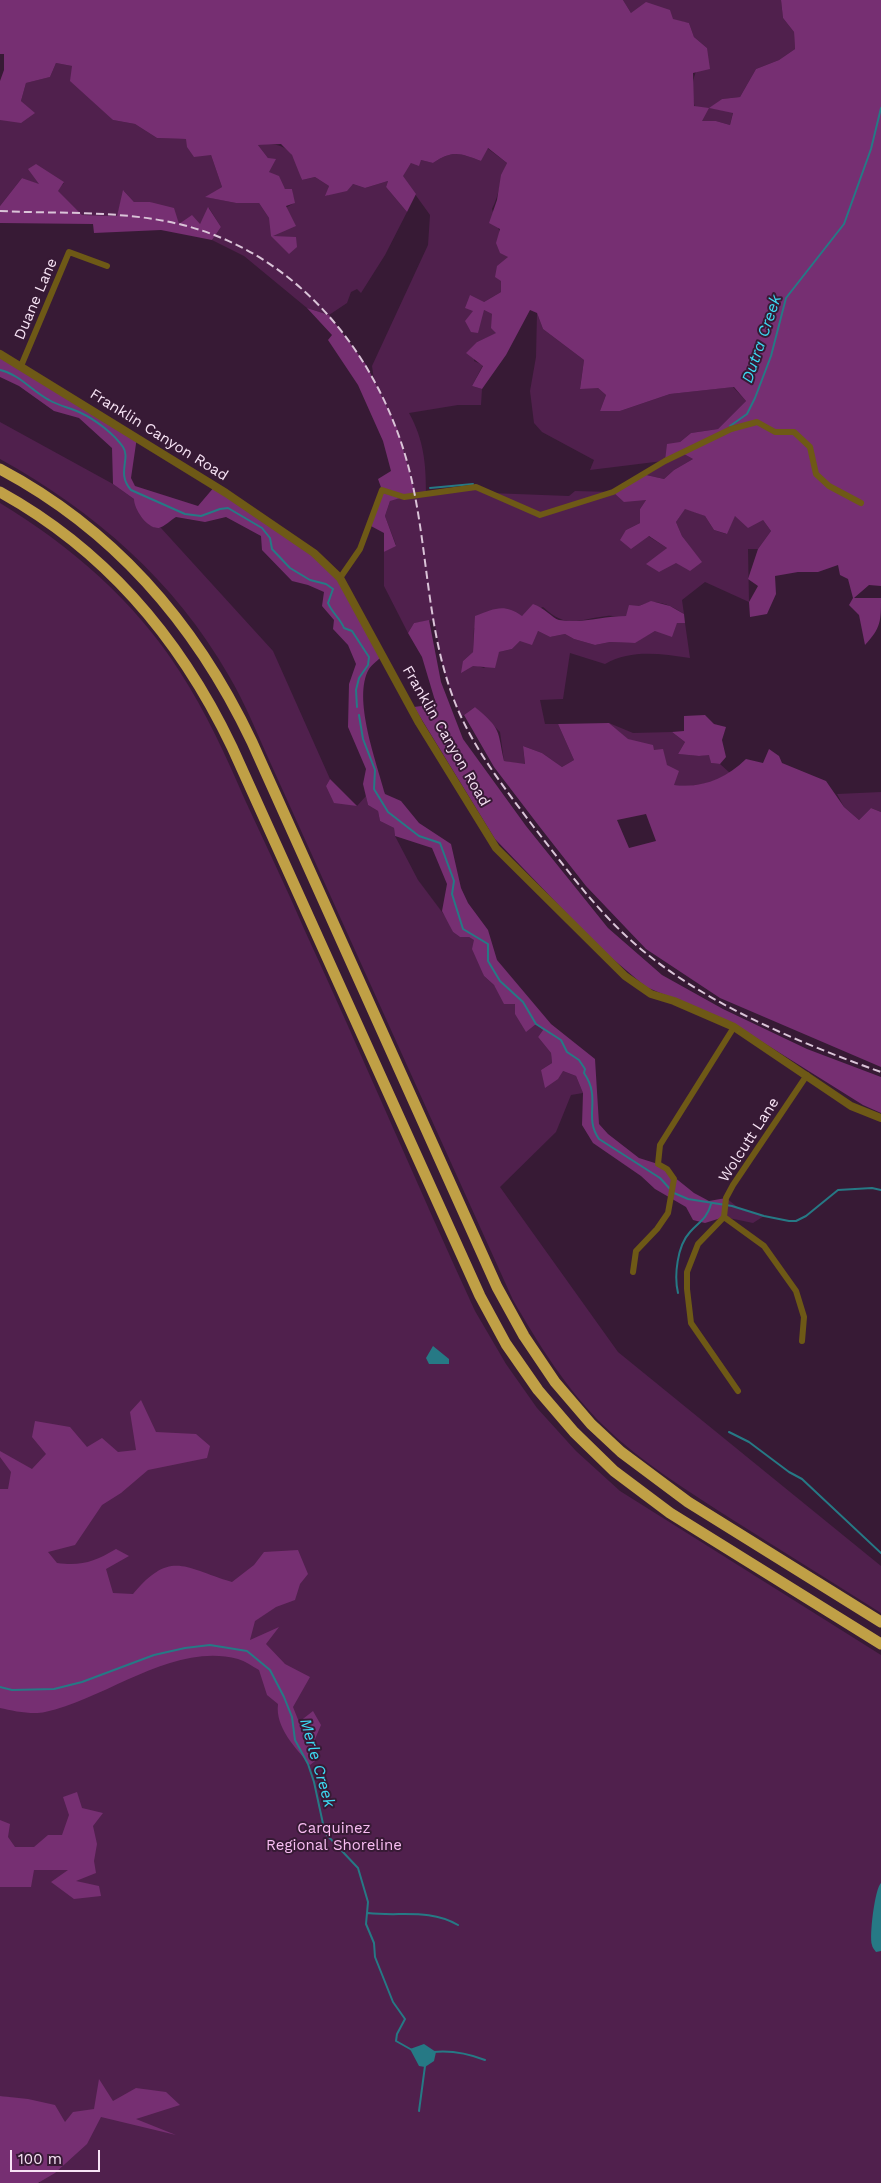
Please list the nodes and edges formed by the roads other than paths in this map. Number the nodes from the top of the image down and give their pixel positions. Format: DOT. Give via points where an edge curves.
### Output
graph roads {
  1 [pos="107,266"];
  2 [pos="0,354"];
  3 [pos="21,366"];
  4 [pos="0,469"];
  5 [pos="0,492"];
  6 [pos="861,503"];
  7 [pos="340,578"];
  8 [pos="734,1027"];
  9 [pos="807,1075"];
  10 [pos="881,1118"];
  11 [pos="724,1218"];
  12 [pos="633,1272"];
  13 [pos="802,1341"];
  14 [pos="738,1391"];
  15 [pos="881,1622"];
  16 [pos="881,1644"];
  1 -- 3 [label="street, Duane Lane" via="69,252"];
  2 -- 3 [label="street, Franklin Canyon Road"];
  3 -- 7 [label="street, Franklin Canyon Road" via="224,492 314,553"];
  4 -- 15 [label="highway" via="61,506 116,550 164,600 213,668 252,742 497,1287 551,1376 601,1434 654,1478"];
  5 -- 16 [label="highway" via="65,535 114,576 165,634 204,692 259,806 483,1302 510,1350 538,1390 588,1448 641,1493"];
  6 -- 7 [label="street" via="829,486 816,474 810,447 794,432 775,432 757,422 731,429 665,461 612,492 540,516 476,487 404,497 382,490 360,549"];
  7 -- 8 [label="street, Franklin Canyon Road" via="419,723 496,848 625,976 651,994 674,1000"];
  8 -- 9 [label="street, Franklin Canyon Road"];
  8 -- 12 [label="street" via="660,1145 658,1164 667,1169 674,1179 668,1213 636,1251"];
  9 -- 10 [label="street, Franklin Canyon Road" via="850,1106"];
  9 -- 11 [label="street, Wolcutt Lane" via="726,1198"];
  11 -- 13 [label="street" via="764,1246 796,1291 804,1317"];
  11 -- 14 [label="street" via="698,1244 687,1272 687,1289 691,1323"];
}
